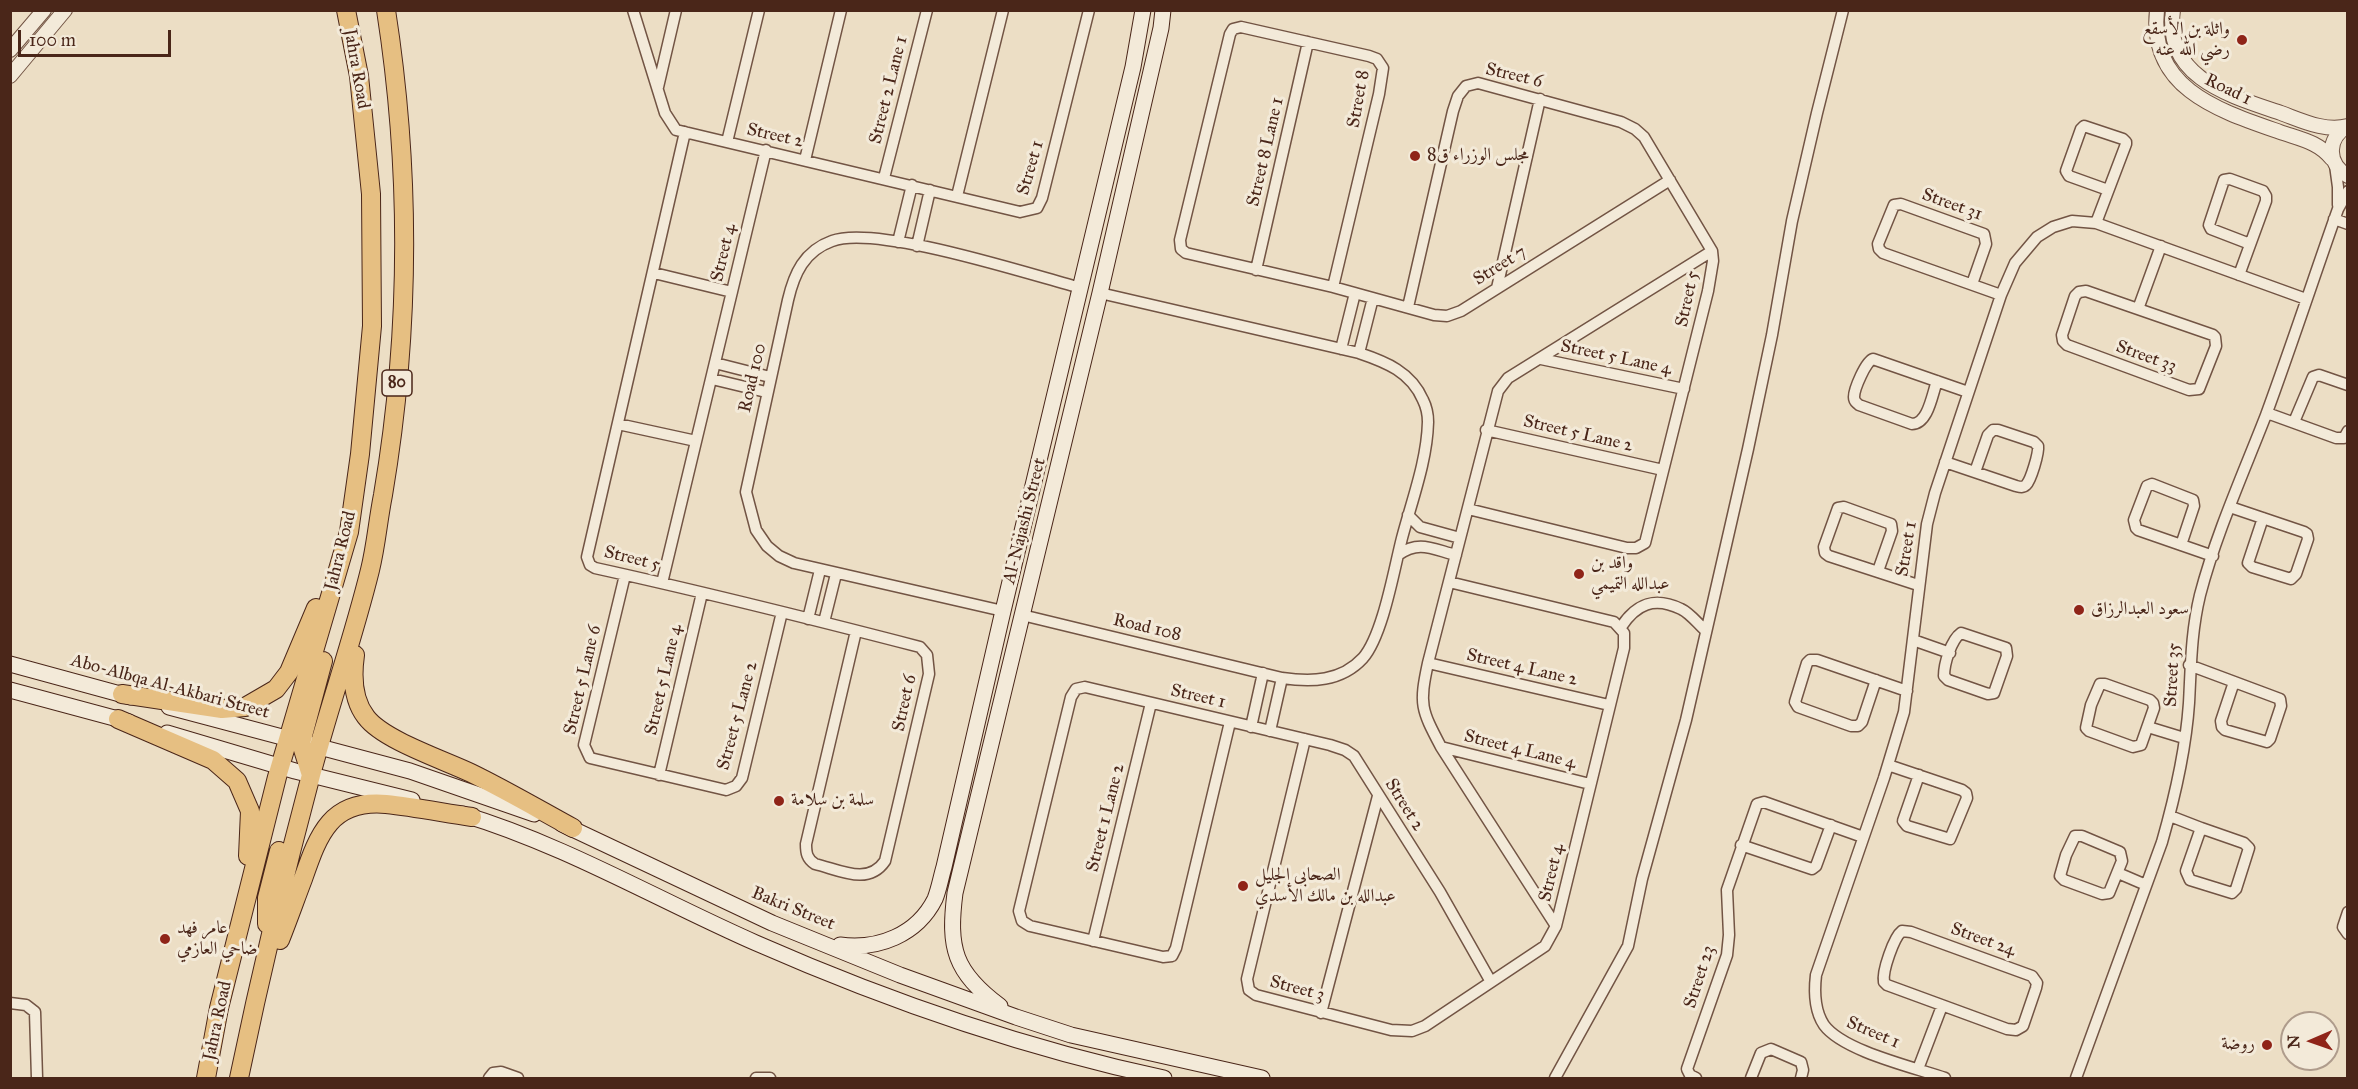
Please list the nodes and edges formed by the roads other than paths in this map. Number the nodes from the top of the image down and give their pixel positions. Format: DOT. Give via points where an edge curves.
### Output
graph roads {
  1 [pos="44,10"];
  2 [pos="65,10"];
  3 [pos="386,10"];
  4 [pos="633,10"];
  5 [pos="676,10"];
  6 [pos="759,10"];
  7 [pos="842,10"];
  8 [pos="927,10"];
  9 [pos="1003,10"];
  10 [pos="1089,10"];
  11 [pos="1143,10"];
  12 [pos="1163,10"];
  13 [pos="1843,10"];
  14 [pos="2157,10"];
  15 [pos="2173,10"];
  16 [pos="346,11"];
  17 [pos="1308,42"];
  18 [pos="10,50"];
  19 [pos="10,76"];
  20 [pos="658,87"];
  21 [pos="1540,99"];
  22 [pos="1121,116"];
  23 [pos="1140,122"];
  24 [pos="2348,126"];
  25 [pos="685,132"];
  26 [pos="727,142"];
  27 [pos="1114,147"];
  28 [pos="1133,148"];
  29 [pos="766,150"];
  30 [pos="805,160"];
  31 [pos="2333,162"];
  32 [pos="2348,176"];
  33 [pos="884,178"];
  34 [pos="1670,180"];
  35 [pos="912,185"];
  36 [pos="930,190"];
  37 [pos="2108,190"];
  38 [pos="2348,191"];
  39 [pos="957,196"];
  40 [pos="2336,214"];
  41 [pos="2096,223"];
  42 [pos="2348,224"];
  43 [pos="898,242"];
  44 [pos="2250,244"];
  45 [pos="917,246"];
  46 [pos="2161,246"];
  47 [pos="1712,251"];
  48 [pos="1256,270"];
  49 [pos="654,273"];
  50 [pos="2239,275"];
  51 [pos="1972,284"];
  52 [pos="1333,287"];
  53 [pos="1081,288"];
  54 [pos="1497,288"];
  55 [pos="732,292"];
  56 [pos="1100,293"];
  57 [pos="1355,293"];
  58 [pos="2001,295"];
  59 [pos="1374,298"];
  60 [pos="2306,299"];
  61 [pos="1408,307"];
  62 [pos="2138,309"];
  63 [pos="1341,349"];
  64 [pos="1359,353"];
  65 [pos="1541,359"];
  66 [pos="716,363"];
  67 [pos="770,377"];
  68 [pos="712,379"];
  69 [pos="1937,381"];
  70 [pos="2348,385"];
  71 [pos="1684,389"];
  72 [pos="766,392"];
  73 [pos="1968,392"];
  74 [pos="2267,413"];
  75 [pos="2294,422"];
  76 [pos="618,424"];
  77 [pos="1486,430"];
  78 [pos="2348,431"];
  79 [pos="696,441"];
  80 [pos="1945,462"];
  81 [pos="1663,470"];
  82 [pos="1975,472"];
  83 [pos="2230,507"];
  84 [pos="1468,509"];
  85 [pos="1408,515"];
  86 [pos="2263,518"];
  87 [pos="349,532"];
  88 [pos="1460,538"];
  89 [pos="2181,545"];
  90 [pos="1398,555"];
  91 [pos="1456,555"];
  92 [pos="2213,556"];
  93 [pos="370,569"];
  94 [pos="820,570"];
  95 [pos="1878,572"];
  96 [pos="836,574"];
  97 [pos="625,575"];
  98 [pos="1449,582"];
  99 [pos="662,584"];
  100 [pos="1918,585"];
  101 [pos="702,592"];
  102 [pos="1003,611"];
  103 [pos="782,612"];
  104 [pos="1022,615"];
  105 [pos="808,619"];
  106 [pos="824,622"];
  107 [pos="1621,627"];
  108 [pos="856,631"];
  109 [pos="1706,631"];
  110 [pos="1913,640"];
  111 [pos="1950,653"];
  112 [pos="1428,663"];
  113 [pos="10,664"];
  114 [pos="2189,665"];
  115 [pos="1263,673"];
  116 [pos="1282,678"];
  117 [pos="1876,680"];
  118 [pos="2234,682"];
  119 [pos="10,690"];
  120 [pos="1907,691"];
  121 [pos="122,694"];
  122 [pos="1151,703"];
  123 [pos="1609,705"];
  124 [pos="118,719"];
  125 [pos="1230,722"];
  126 [pos="1251,727"];
  127 [pos="2148,727"];
  128 [pos="1270,731"];
  129 [pos="2184,738"];
  130 [pos="1305,739"];
  131 [pos="294,742"];
  132 [pos="1441,747"];
  133 [pos="318,748"];
  134 [pos="1888,765"];
  135 [pos="280,767"];
  136 [pos="966,771"];
  137 [pos="306,774"];
  138 [pos="659,775"];
  139 [pos="1918,775"];
  140 [pos="983,776"];
  141 [pos="1590,784"];
  142 [pos="1378,796"];
  143 [pos="2170,816"];
  144 [pos="472,817"];
  145 [pos="1831,825"];
  146 [pos="573,828"];
  147 [pos="2201,828"];
  148 [pos="1863,837"];
  149 [pos="547,845"];
  150 [pos="1741,845"];
  151 [pos="614,850"];
  152 [pos="2118,873"];
  153 [pos="2146,885"];
  154 [pos="2348,912"];
  155 [pos="1556,926"];
  156 [pos="2348,934"];
  157 [pos="1094,941"];
  158 [pos="822,942"];
  159 [pos="230,962"];
  160 [pos="1491,982"];
  161 [pos="10,1003"];
  162 [pos="1942,1006"];
  163 [pos="1321,1013"];
  164 [pos="1016,1017"];
  165 [pos="252,1018"];
  166 [pos="1918,1069"];
  167 [pos="37,1078"];
  168 [pos="206,1078"];
  169 [pos="239,1078"];
  170 [pos="489,1078"];
  171 [pos="518,1078"];
  172 [pos="756,1078"];
  173 [pos="770,1078"];
  174 [pos="1164,1078"];
  175 [pos="1262,1078"];
  176 [pos="1555,1078"];
  177 [pos="1696,1078"];
  178 [pos="1751,1078"];
  179 [pos="1801,1078"];
  180 [pos="1945,1078"];
  181 [pos="2076,1078"];
  1 -- 18 [label="street"];
  2 -- 19 [label="street"];
  3 -- 93 [label="highway, Jahra Road / 80" via="397,89 405,251 397,390"];
  4 -- 20 [label="street"];
  5 -- 20 [label="street"];
  6 -- 26 [label="street"];
  7 -- 30 [label="street"];
  8 -- 33 [label="street, Street 2 Lane 1"];
  9 -- 39 [label="street"];
  10 -- 39 [label="street, Street 1" via="1037,208 1020,212"];
  11 -- 22 [label="main road, Al-Najashi Street"];
  12 -- 23 [label="main road, Al-Najashi Street"];
  13 -- 109 [label="street" via="1816,113 1773,335"];
  14 -- 31 [label="street, Road 1" via="2161,53 2169,69 2192,94 2229,114 2318,145"];
  15 -- 24 [label="street, Road 1" via="2173,37 2178,50 2194,73 2214,88 2317,126"];
  16 -- 87 [label="highway, Jahra Road / 80" via="359,76 373,249 372,326"];
  17 -- 48 [label="street, Street 8 Lane 1"];
  17 -- 48 [label="street, Street 8" via="1233,28 1180,240 1186,253"];
  17 -- 52 [label="street, Street 8" via="1377,59 1383,68"];
  20 -- 25 [label="street" via="670,124"];
  21 -- 34 [label="street, Street 6" via="1635,129"];
  21 -- 54 [label="street"];
  21 -- 61 [label="street, Street 6" via="1478,83 1466,86 1458,96"];
  22 -- 23 [label="main road" via="1126,122"];
  22 -- 27 [label="main road, Al-Najashi Street"];
  23 -- 28 [label="main road, Al-Najashi Street"];
  24 -- 31 [label="street" via="2335,136"];
  25 -- 26 [label="street, Street 2"];
  25 -- 49 [label="street, Street 5"];
  26 -- 29 [label="street, Street 2"];
  27 -- 28 [label="main road" via="1126,140"];
  27 -- 53 [label="main road, Al-Najashi Street"];
  28 -- 56 [label="main road, Al-Najashi Street"];
  29 -- 30 [label="street, Street 2"];
  29 -- 55 [label="street, Street 4"];
  30 -- 33 [label="street, Street 2"];
  31 -- 32 [label="street, Road 1"];
  31 -- 40 [label="street, Street 35" via="2338,187"];
  33 -- 35 [label="street, Street 2"];
  34 -- 47 [label="street, Street 6"];
  34 -- 54 [label="street, Street 7"];
  35 -- 36 [label="street, Street 2"];
  35 -- 43 [label="street"];
  36 -- 39 [label="street, Street 2"];
  36 -- 45 [label="street"];
  37 -- 37 [label="street" via="2126,142 2084,126 2066,171 2069,176"];
  37 -- 41 [label="street"];
  38 -- 40 [label="street, Street 35"];
  40 -- 42 [label="street"];
  40 -- 60 [label="street, Street 35"];
  41 -- 46 [label="street, Street 1"];
  41 -- 58 [label="street, Street 1" via="2072,221 2037,237 2015,262"];
  43 -- 45 [label="street, Road 100"];
  43 -- 67 [label="street, Road 100" via="870,237 833,240 805,259 794,276"];
  44 -- 44 [label="street" via="2266,196 2263,191 2224,180 2209,225"];
  44 -- 50 [label="street"];
  45 -- 53 [label="street, Road 100"];
  46 -- 50 [label="street, Street 1"];
  46 -- 62 [label="street"];
  47 -- 65 [label="street, Street 5"];
  47 -- 71 [label="street, Street 5" via="1708,291"];
  48 -- 52 [label="street, Street 8"];
  49 -- 55 [label="street"];
  49 -- 76 [label="street, Street 5"];
  50 -- 60 [label="street, Street 1"];
  51 -- 51 [label="street, Street 31" via="1879,249 1894,205 1901,204 1984,234 1986,244"];
  51 -- 58 [label="street, Street 31"];
  52 -- 57 [label="street, Street 7"];
  53 -- 102 [label="main road, Al-Najashi Street"];
  54 -- 61 [label="street, Street 7" via="1447,316"];
  55 -- 66 [label="street, Street 4"];
  56 -- 63 [label="street, Road 108"];
  56 -- 104 [label="main road, Al-Najashi Street"];
  57 -- 59 [label="street, Street 7"];
  57 -- 63 [label="street"];
  58 -- 73 [label="street, Street 1"];
  59 -- 61 [label="street, Street 7"];
  59 -- 64 [label="street"];
  60 -- 74 [label="street, Street 35"];
  62 -- 62 [label="street, Street 33" via="2079,292 2062,341 2189,390 2199,389 2216,346 2215,337"];
  63 -- 64 [label="street, Road 108"];
  64 -- 85 [label="street, Road 108" via="1404,373 1424,400 1428,419 1426,439"];
  65 -- 71 [label="street, Street 5 Lane 4"];
  65 -- 77 [label="street, Street 5" via="1508,378 1498,391"];
  66 -- 67 [label="street"];
  66 -- 68 [label="street, Street 4"];
  67 -- 72 [label="street, Road 100"];
  68 -- 72 [label="street"];
  68 -- 79 [label="street, Street 4"];
  69 -- 69 [label="street" via="1870,359 1855,402 1918,424"];
  69 -- 73 [label="street"];
  70 -- 75 [label="street" via="2313,376"];
  71 -- 81 [label="street, Street 5"];
  72 -- 94 [label="street, Road 100" via="747,478 749,508 756,530 767,546 794,563"];
  73 -- 80 [label="street, Street 1"];
  74 -- 75 [label="street"];
  74 -- 83 [label="street, Street 35"];
  75 -- 78 [label="street" via="2336,438 2344,438"];
  76 -- 79 [label="street"];
  76 -- 97 [label="street, Street 5" via="587,557 595,568"];
  77 -- 81 [label="street, Street 5 Lane 2"];
  77 -- 84 [label="street, Street 5"];
  79 -- 99 [label="street, Street 4"];
  80 -- 82 [label="street"];
  80 -- 100 [label="street, Street 1" via="1927,524"];
  81 -- 84 [label="street, Street 5" via="1645,543 1636,548"];
  82 -- 82 [label="street" via="2025,486 2038,446 1993,430"];
  83 -- 86 [label="street"];
  83 -- 92 [label="street, Street 35"];
  84 -- 88 [label="street, Street 5"];
  85 -- 88 [label="street" via="1420,526"];
  85 -- 90 [label="street, Road 108"];
  86 -- 86 [label="street" via="2307,534 2296,574 2291,579 2248,563"];
  87 -- 121 [label="highway" via="288,672 265,697 245,707 222,709"];
  87 -- 131 [label="highway, Jahra Road" via="354,549"];
  88 -- 91 [label="street, Street 5"];
  89 -- 89 [label="street" via="2134,526 2147,486 2152,484 2193,500"];
  89 -- 92 [label="street"];
  90 -- 91 [label="street" via="1416,546"];
  90 -- 116 [label="street, Road 108" via="1372,645 1363,659 1349,670 1326,679"];
  91 -- 98 [label="street, Street 5"];
  92 -- 114 [label="street, Street 35" via="2198,603"];
  93 -- 133 [label="highway, Jahra Road / 80"];
  93 -- 146 [label="highway" via="352,676 365,717 403,742 474,774"];
  94 -- 96 [label="street, Road 100"];
  94 -- 105 [label="street"];
  95 -- 95 [label="street" via="1825,553 1838,508 1891,524"];
  95 -- 100 [label="street"];
  96 -- 102 [label="street, Road 100"];
  96 -- 106 [label="street"];
  97 -- 99 [label="street, Street 5"];
  97 -- 138 [label="street, Street 5 Lane 6" via="584,745 590,758"];
  98 -- 107 [label="street" via="1614,622"];
  98 -- 112 [label="street, Street 4"];
  99 -- 101 [label="street, Street 5"];
  100 -- 110 [label="street, Street 1"];
  101 -- 103 [label="street, Street 5"];
  101 -- 138 [label="street, Street 5 Lane 4"];
  102 -- 136 [label="main road, Al-Najashi Street"];
  103 -- 105 [label="street, Street 5"];
  103 -- 138 [label="street, Street 5 Lane 2" via="742,778 736,786 726,790"];
  104 -- 115 [label="street, Road 108"];
  104 -- 140 [label="main road, Al-Najashi Street"];
  105 -- 106 [label="street, Street 5"];
  106 -- 108 [label="street, Street 5"];
  107 -- 109 [label="street" via="1630,612 1650,603 1664,603 1683,609"];
  107 -- 123 [label="street, Street 4" via="1624,648"];
  108 -- 108 [label="street, Street 6" via="806,844 808,856 815,864 870,875 885,861 929,674 927,655 920,647"];
  109 -- 176 [label="street" via="1628,946"];
  110 -- 111 [label="street"];
  110 -- 120 [label="street, Street 1"];
  111 -- 111 [label="street" via="1944,670 1946,678 1994,693 2007,656 2006,648 1961,633"];
  112 -- 123 [label="street, Street 4 Lane 2"];
  112 -- 132 [label="street, Street 4" via="1422,705"];
  113 -- 121 [label="main road, Abo-Albqa Al-Akbari Street"];
  114 -- 118 [label="street"];
  114 -- 129 [label="street, Street 35"];
  115 -- 116 [label="street, Road 108"];
  115 -- 126 [label="street"];
  116 -- 128 [label="street"];
  117 -- 117 [label="street" via="1810,660 1795,702 1857,726 1862,722"];
  117 -- 120 [label="street"];
  118 -- 118 [label="street" via="2280,699 2267,742 2222,727"];
  119 -- 124 [label="main road"];
  120 -- 134 [label="street, Street 1"];
  121 -- 131 [label="main road, Abo-Albqa Al-Akbari Street"];
  122 -- 125 [label="street, Street 1"];
  122 -- 157 [label="street, Street 1 Lane 2"];
  122 -- 157 [label="street, Street 1" via="1080,687 1073,691 1019,911 1022,921 1030,926"];
  123 -- 141 [label="street, Street 4"];
  124 -- 135 [label="main road"];
  124 -- 159 [label="highway" via="213,760 237,781 244,794 250,811 250,837"];
  125 -- 126 [label="street, Street 2"];
  125 -- 157 [label="street, Street 1" via="1172,956"];
  126 -- 128 [label="street, Street 2"];
  127 -- 127 [label="street" via="2154,708 2152,701 2105,684 2098,686 2085,725 2090,732 2136,747 2143,742"];
  127 -- 129 [label="street"];
  128 -- 130 [label="street, Street 2"];
  129 -- 143 [label="street, Street 35"];
  130 -- 142 [label="street, Street 2" via="1354,756"];
  130 -- 163 [label="street, Street 3" via="1247,979 1249,990 1256,995"];
  131 -- 133 [label="main road, Abo-Albqa Al-Akbari Street"];
  131 -- 135 [label="highway, Jahra Road"];
  131 -- 137 [label="highway"];
  132 -- 141 [label="street, Street 4 Lane 4"];
  132 -- 155 [label="street, Street 4"];
  133 -- 137 [label="highway, Jahra Road / 80"];
  133 -- 146 [label="main road, Bakri Street" via="410,771"];
  134 -- 139 [label="street"];
  134 -- 148 [label="street, Street 1"];
  135 -- 137 [label="main road"];
  135 -- 159 [label="highway, Jahra Road"];
  136 -- 140 [label="main road" via="975,781"];
  136 -- 158 [label="main road, Al-Najashi Street" via="944,867 935,898 924,916 912,930 878,944"];
  137 -- 144 [label="main road"];
  137 -- 165 [label="highway, Jahra Road" via="267,898 267,952"];
  139 -- 139 [label="street" via="1966,793 1950,839 1907,826 1903,820"];
  140 -- 164 [label="main road, Al-Najashi Street" via="955,893 951,927 960,965 982,993"];
  141 -- 155 [label="street, Street 4"];
  142 -- 160 [label="street, Street 2" via="1440,892"];
  142 -- 163 [label="street"];
  143 -- 147 [label="street"];
  143 -- 153 [label="street, Street 35"];
  144 -- 149 [label="main road"];
  144 -- 165 [label="highway" via="384,804 346,810 327,824 317,840"];
  145 -- 148 [label="street, Street 23"];
  145 -- 150 [label="street, Street 23" via="1761,801 1754,809"];
  145 -- 150 [label="street" via="1812,869"];
  146 -- 151 [label="main road, Bakri Street"];
  147 -- 147 [label="street" via="2249,848 2232,893 2187,877"];
  148 -- 166 [label="street, Street 1" via="1816,975 1817,1008 1833,1035"];
  149 -- 151 [label="main road" via="559,832 597,849"];
  149 -- 174 [label="main road" via="756,943 940,1016 1008,1040"];
  150 -- 177 [label="street, Street 23" via="1727,890 1727,955 1687,1069"];
  151 -- 158 [label="main road, Bakri Street"];
  152 -- 152 [label="street" via="2120,852 2078,836 2072,840 2060,873 2064,880 2104,894 2111,890"];
  152 -- 153 [label="street"];
  153 -- 181 [label="street, Street 35"];
  154 -- 156 [label="street" via="2343,927"];
  155 -- 160 [label="street, Street 3" via="1545,946"];
  158 -- 164 [label="main road, Bakri Street"];
  159 -- 168 [label="highway, Jahra Road"];
  160 -- 163 [label="street, Street 3" via="1412,1031 1391,1030"];
  161 -- 167 [label="street" via="26,1005 35,1012"];
  162 -- 162 [label="street, Street 24" via="2016,1030 2023,1026 2037,983 2027,974 1902,931 1897,936 1884,982"];
  162 -- 166 [label="street"];
  164 -- 175 [label="main road, Bakri Street" via="1082,1038"];
  165 -- 169 [label="highway, Jahra Road"];
  166 -- 180 [label="street, Street 1"];
  170 -- 171 [label="street" via="496,1072"];
  172 -- 173 [label="street"];
  178 -- 179 [label="street" via="1761,1053 1771,1049 1801,1062"];
}
